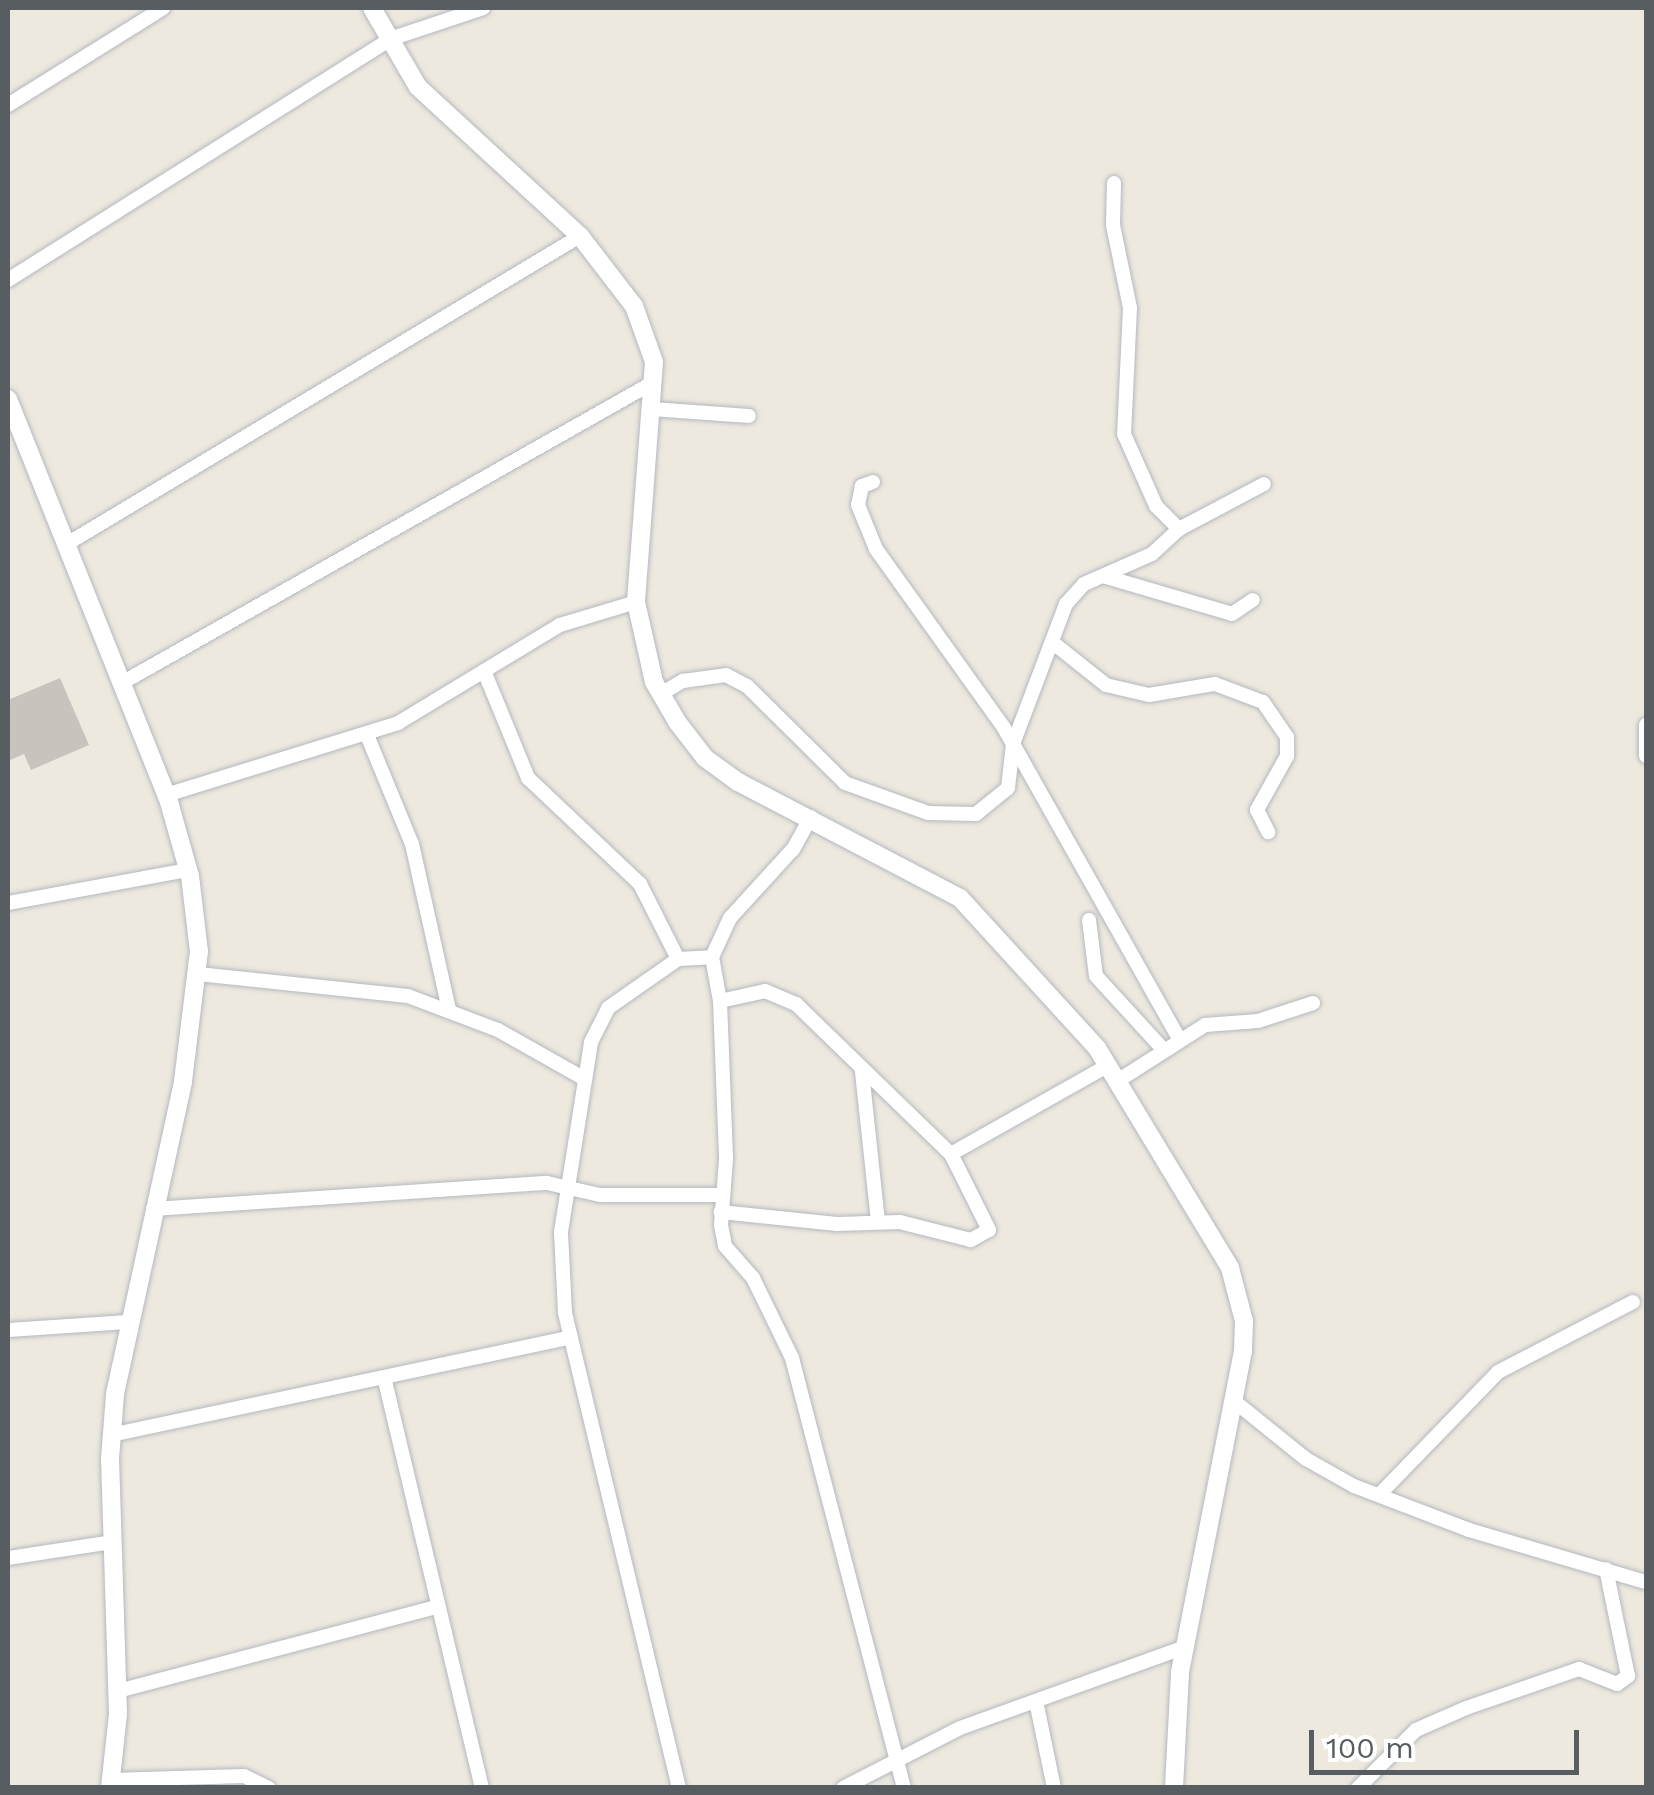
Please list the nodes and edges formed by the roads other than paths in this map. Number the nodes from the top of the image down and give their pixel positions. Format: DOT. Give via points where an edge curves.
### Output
graph roads {
  1 [pos="163,8"];
  2 [pos="372,8"];
  3 [pos="483,8"];
  4 [pos="392,38"];
  5 [pos="8,105"];
  6 [pos="1114,184"];
  7 [pos="580,236"];
  8 [pos="8,280"];
  9 [pos="654,382"];
  10 [pos="8,404"];
  11 [pos="652,409"];
  12 [pos="748,416"];
  13 [pos="873,482"];
  14 [pos="1264,484"];
  15 [pos="1178,529"];
  16 [pos="65,545"];
  17 [pos="1104,576"];
  18 [pos="1253,600"];
  19 [pos="636,602"];
  20 [pos="1052,642"];
  21 [pos="484,671"];
  22 [pos="120,684"];
  23 [pos="661,694"];
  24 [pos="1646,725"];
  25 [pos="368,736"];
  26 [pos="1014,744"];
  27 [pos="1646,756"];
  28 [pos="166,795"];
  29 [pos="811,817"];
  30 [pos="1268,832"];
  31 [pos="188,870"];
  32 [pos="8,903"];
  33 [pos="1089,920"];
  34 [pos="712,957"];
  35 [pos="678,959"];
  36 [pos="198,974"];
  37 [pos="720,1001"];
  38 [pos="1312,1003"];
  39 [pos="449,1010"];
  40 [pos="1179,1038"];
  41 [pos="1163,1050"];
  42 [pos="862,1071"];
  43 [pos="1114,1072"];
  44 [pos="585,1079"];
  45 [pos="951,1154"];
  46 [pos="568,1188"];
  47 [pos="722,1195"];
  48 [pos="153,1208"];
  49 [pos="721,1212"];
  50 [pos="878,1222"];
  51 [pos="1633,1302"];
  52 [pos="128,1322"];
  53 [pos="8,1330"];
  54 [pos="571,1337"];
  55 [pos="385,1381"];
  56 [pos="1234,1400"];
  57 [pos="112,1436"];
  58 [pos="1380,1495"];
  59 [pos="113,1542"];
  60 [pos="8,1558"];
  61 [pos="1606,1569"];
  62 [pos="1646,1582"];
  63 [pos="434,1607"];
  64 [pos="1185,1647"];
  65 [pos="118,1691"];
  66 [pos="1036,1701"];
  67 [pos="898,1763"];
  68 [pos="111,1784"];
  69 [pos="268,1788"];
  70 [pos="482,1788"];
  71 [pos="679,1788"];
  72 [pos="843,1788"];
  73 [pos="904,1788"];
  74 [pos="1054,1788"];
  75 [pos="1174,1788"];
  76 [pos="1358,1788"];
  1 -- 5 [label="street"];
  2 -- 4 [label="street"];
  3 -- 4 [label="street"];
  4 -- 7 [label="street" via="418,87 449,120"];
  4 -- 8 [label="street"];
  6 -- 15 [label="street" via="1114,225 1130,308 1124,434 1156,506"];
  7 -- 9 [label="street" via="634,306 654,362"];
  7 -- 16 [label="street"];
  9 -- 11 [label="street"];
  9 -- 22 [label="street"];
  10 -- 16 [label="street"];
  11 -- 12 [label="street"];
  11 -- 19 [label="street"];
  13 -- 26 [label="street" via="862,486 858,505 876,549"];
  14 -- 15 [label="street"];
  15 -- 17 [label="street" via="1152,554"];
  16 -- 22 [label="street"];
  17 -- 18 [label="street" via="1232,614"];
  17 -- 20 [label="street" via="1084,584 1066,604"];
  19 -- 21 [label="street" via="560,625"];
  19 -- 23 [label="street"];
  20 -- 26 [label="street"];
  20 -- 30 [label="street" via="1106,685 1149,695 1215,684 1263,702 1287,737 1287,756 1257,810"];
  21 -- 25 [label="street"];
  21 -- 35 [label="street" via="528,778 640,884"];
  22 -- 28 [label="street"];
  23 -- 26 [label="street" via="683,681 726,675 747,686 845,783 928,813 976,814 993,803 1008,788"];
  23 -- 29 [label="street" via="704,758"];
  24 -- 27 [label="street"];
  25 -- 28 [label="street"];
  25 -- 39 [label="street" via="412,844"];
  26 -- 40 [label="street"];
  28 -- 31 [label="street"];
  29 -- 34 [label="street" via="793,850 730,918"];
  29 -- 43 [label="street" via="960,898"];
  31 -- 32 [label="street"];
  31 -- 36 [label="street"];
  33 -- 41 [label="street" via="1096,976"];
  34 -- 35 [label="street"];
  34 -- 37 [label="street"];
  35 -- 44 [label="street" via="608,1008 591,1042"];
  36 -- 39 [label="street" via="375,991"];
  36 -- 48 [label="street" via="183,1082"];
  37 -- 42 [label="street" via="756,991 782,995"];
  37 -- 47 [label="street"];
  38 -- 40 [label="street" via="1258,1021 1204,1024"];
  39 -- 44 [label="street"];
  40 -- 41 [label="street"];
  41 -- 43 [label="street"];
  42 -- 45 [label="street"];
  42 -- 50 [label="street"];
  43 -- 45 [label="street"];
  43 -- 56 [label="street" via="1230,1268 1244,1321"];
  44 -- 46 [label="street"];
  45 -- 50 [label="street" via="986,1215 987,1235 971,1240"];
  46 -- 47 [label="street" via="648,1198"];
  46 -- 48 [label="street" via="547,1183"];
  46 -- 54 [label="street" via="560,1273"];
  47 -- 49 [label="street"];
  48 -- 52 [label="street"];
  49 -- 50 [label="street"];
  49 -- 67 [label="street" via="725,1246 753,1278 792,1358"];
  51 -- 58 [label="street" via="1498,1372"];
  52 -- 53 [label="street"];
  52 -- 57 [label="street"];
  54 -- 55 [label="street"];
  54 -- 71 [label="street"];
  55 -- 57 [label="street"];
  55 -- 63 [label="street"];
  56 -- 58 [label="street" via="1306,1459"];
  56 -- 64 [label="street"];
  57 -- 59 [label="street"];
  58 -- 61 [label="street" via="1469,1530"];
  59 -- 60 [label="street"];
  59 -- 65 [label="street"];
  61 -- 62 [label="street"];
  61 -- 76 [label="street" via="1628,1676 1616,1684 1579,1668 1466,1708 1416,1730"];
  63 -- 65 [label="street"];
  63 -- 70 [label="street"];
  64 -- 66 [label="street"];
  64 -- 75 [label="street"];
  65 -- 68 [label="street"];
  66 -- 67 [label="street" via="960,1728"];
  66 -- 74 [label="street"];
  67 -- 72 [label="street"];
  67 -- 73 [label="street"];
  68 -- 69 [label="street" via="244,1776"];
}
